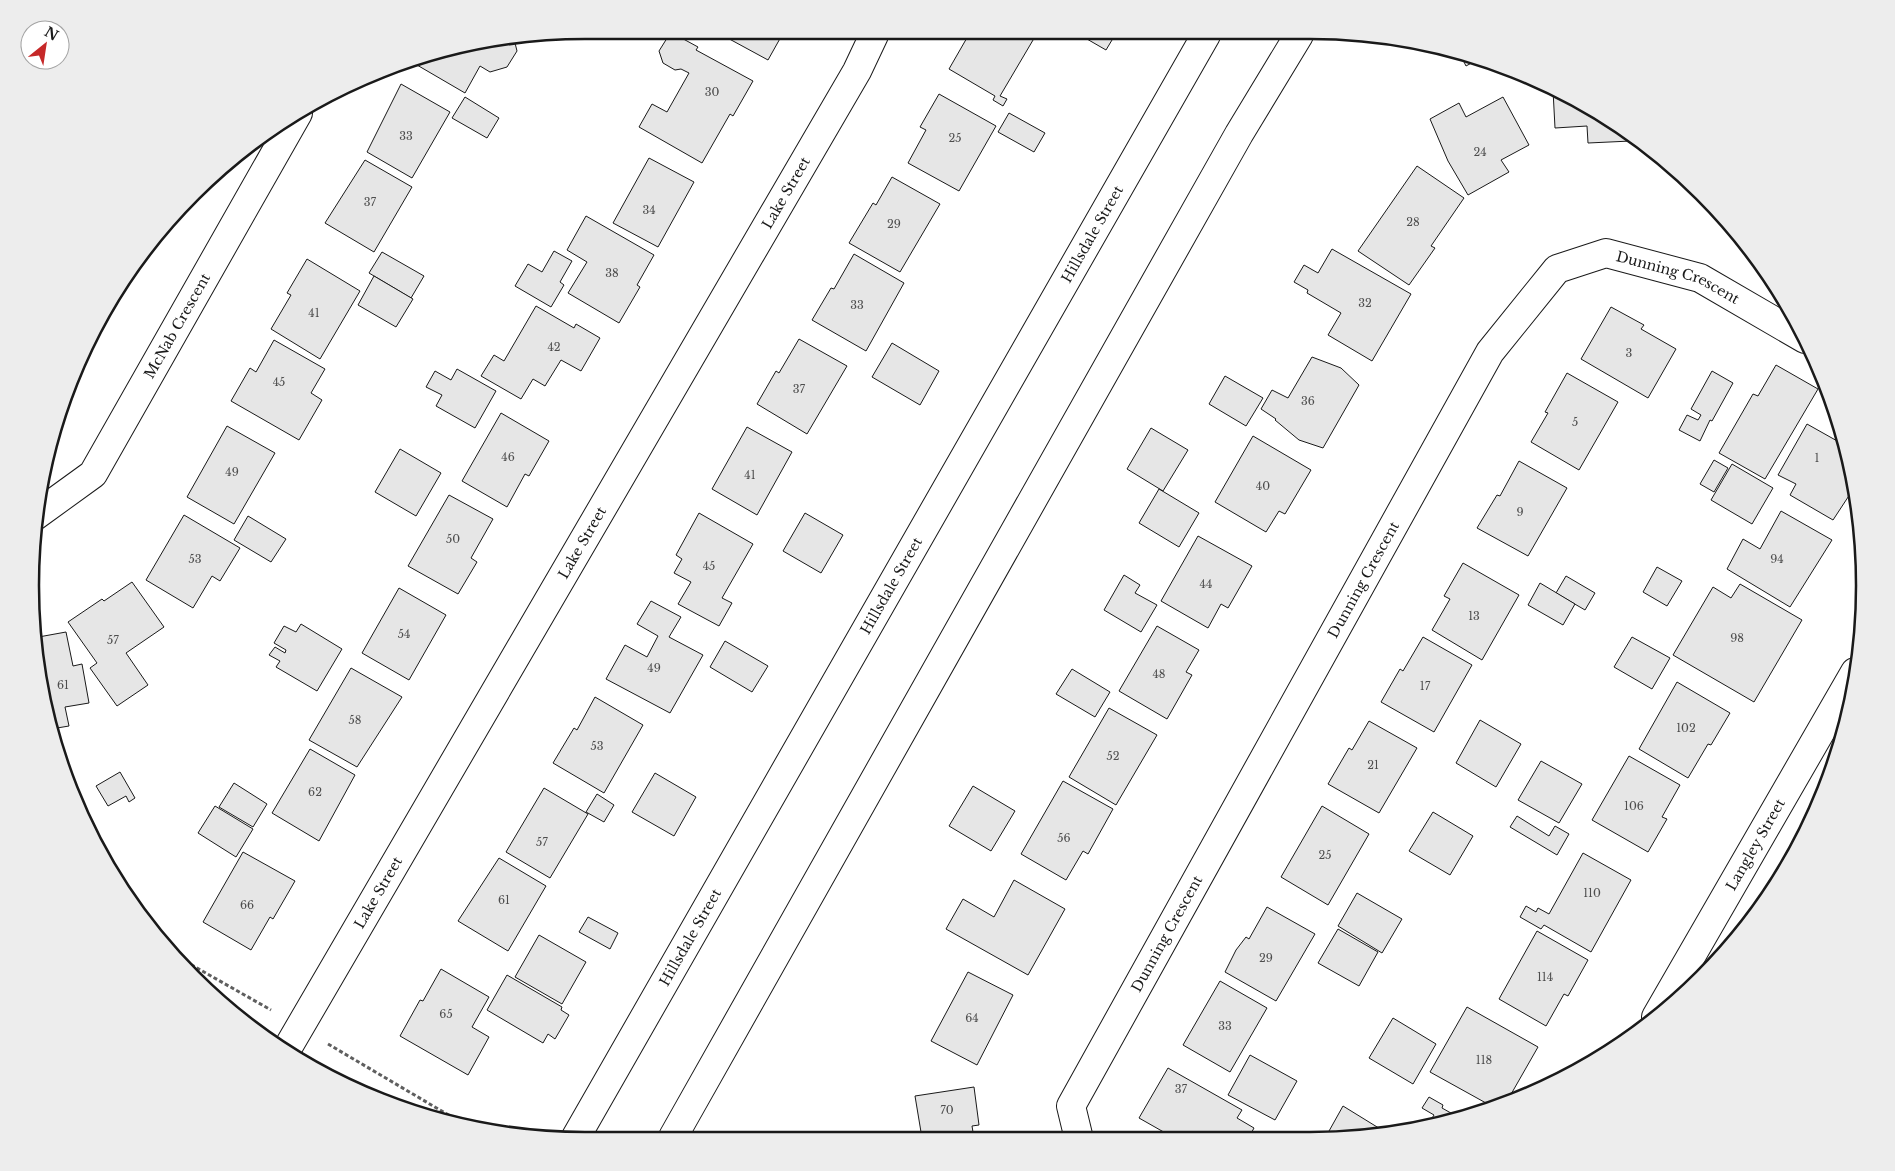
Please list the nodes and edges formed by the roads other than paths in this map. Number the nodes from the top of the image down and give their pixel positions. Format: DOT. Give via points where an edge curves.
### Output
graph roads {
  1 [pos="872,39"];
  2 [pos="1204,39"];
  3 [pos="1297,39"];
  4 [pos="291,125"];
  5 [pos="1794,333"];
  6 [pos="44,510"];
  7 [pos="1847,688"];
  8 [pos="1666,1000"];
  9 [pos="289,1045"];
  10 [pos="578,1132"];
  11 [pos="675,1132"];
  12 [pos="1077,1132"];
  1 -- 9 [label="street, Lake Street" via="858,71"];
  2 -- 10 [label="street, Hillsdale Street"];
  3 -- 11 [label="street" via="1239,134"];
  4 -- 6 [label="street, McNab Crescent" via="93,474"];
  5 -- 12 [label="street, Dunning Crescent" via="1700,278 1606,253 1558,269 1490,352 1071,1106"];
  7 -- 8 [label="street, Langley Street"];
}
